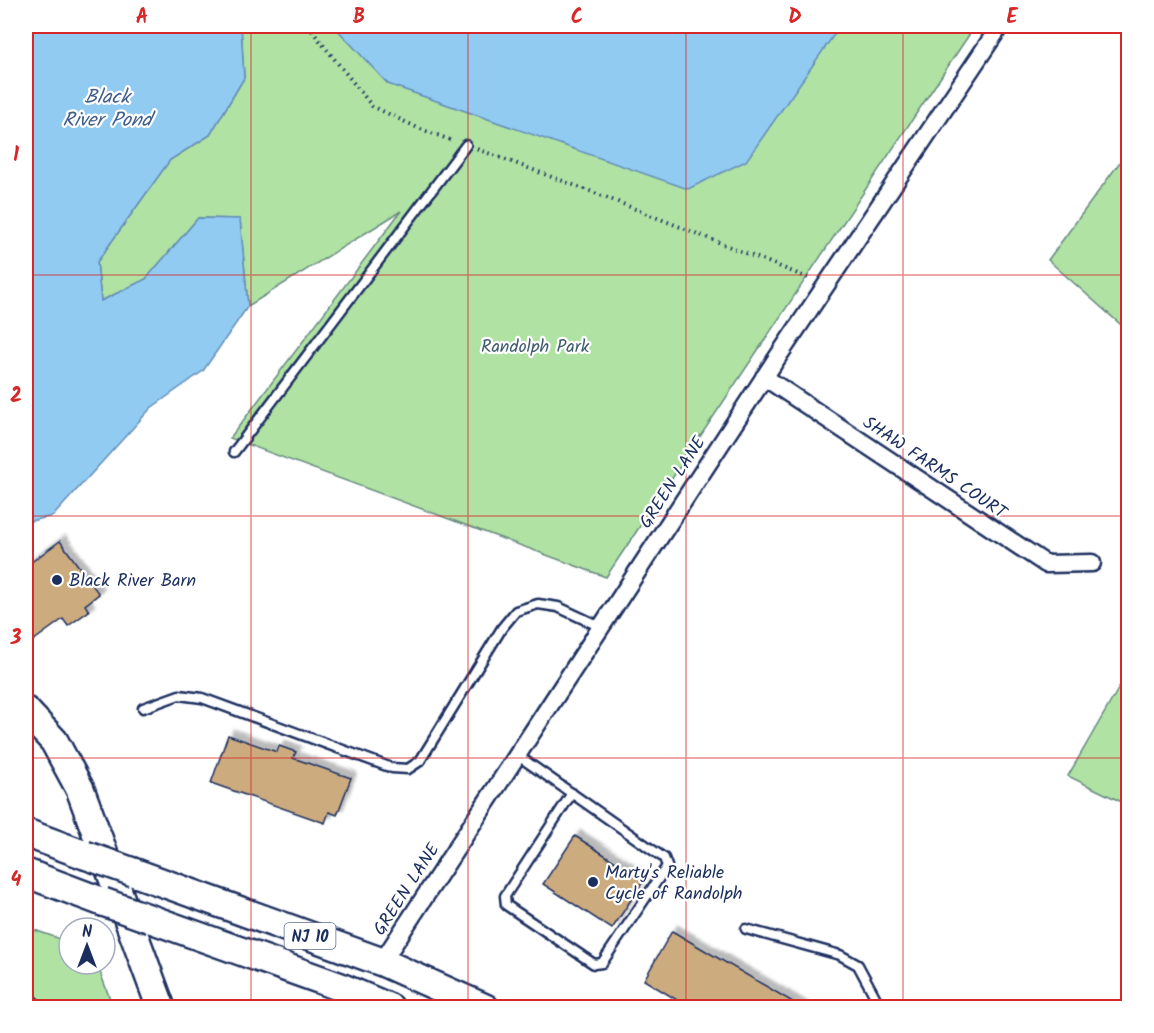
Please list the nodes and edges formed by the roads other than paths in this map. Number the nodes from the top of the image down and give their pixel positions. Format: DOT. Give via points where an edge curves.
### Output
graph roads {
  1 [pos="1000,26"];
  2 [pos="466,145"];
  3 [pos="764,377"];
  4 [pos="234,452"];
  5 [pos="1092,563"];
  6 [pos="601,627"];
  7 [pos="143,708"];
  8 [pos="26,711"];
  9 [pos="517,755"];
  10 [pos="572,793"];
  11 [pos="26,833"];
  12 [pos="26,873"];
  13 [pos="746,929"];
  14 [pos="382,963"];
  15 [pos="26,1004"];
  16 [pos="30,1008"];
  17 [pos="161,1008"];
  18 [pos="390,1008"];
  19 [pos="485,1008"];
  20 [pos="881,1008"];
  1 -- 3 [label="street, GREEN LANE"];
  2 -- 4 [label="lane"];
  3 -- 5 [label="street, SHAW FARMS COURT" via="1046,564"];
  3 -- 6 [label="street, GREEN LANE"];
  6 -- 7 [label="lane" via="558,607 538,604 516,611 420,761 408,769 392,768 202,698 179,695"];
  6 -- 9 [label="street, GREEN LANE"];
  8 -- 17 [label="highway" via="54,741 80,789"];
  9 -- 10 [label="lane"];
  9 -- 14 [label="street, GREEN LANE"];
  10 -- 10 [label="lane" via="505,896 506,904 594,964 602,963 667,866 664,858"];
  11 -- 14 [label="highway, NJ 10, bridge"];
  12 -- 18 [label="highway, NJ 10, bridge"];
  13 -- 20 [label="lane" via="840,956 858,965"];
  14 -- 19 [label="highway, NJ 10"];
  15 -- 16 [label="main road"];
}
